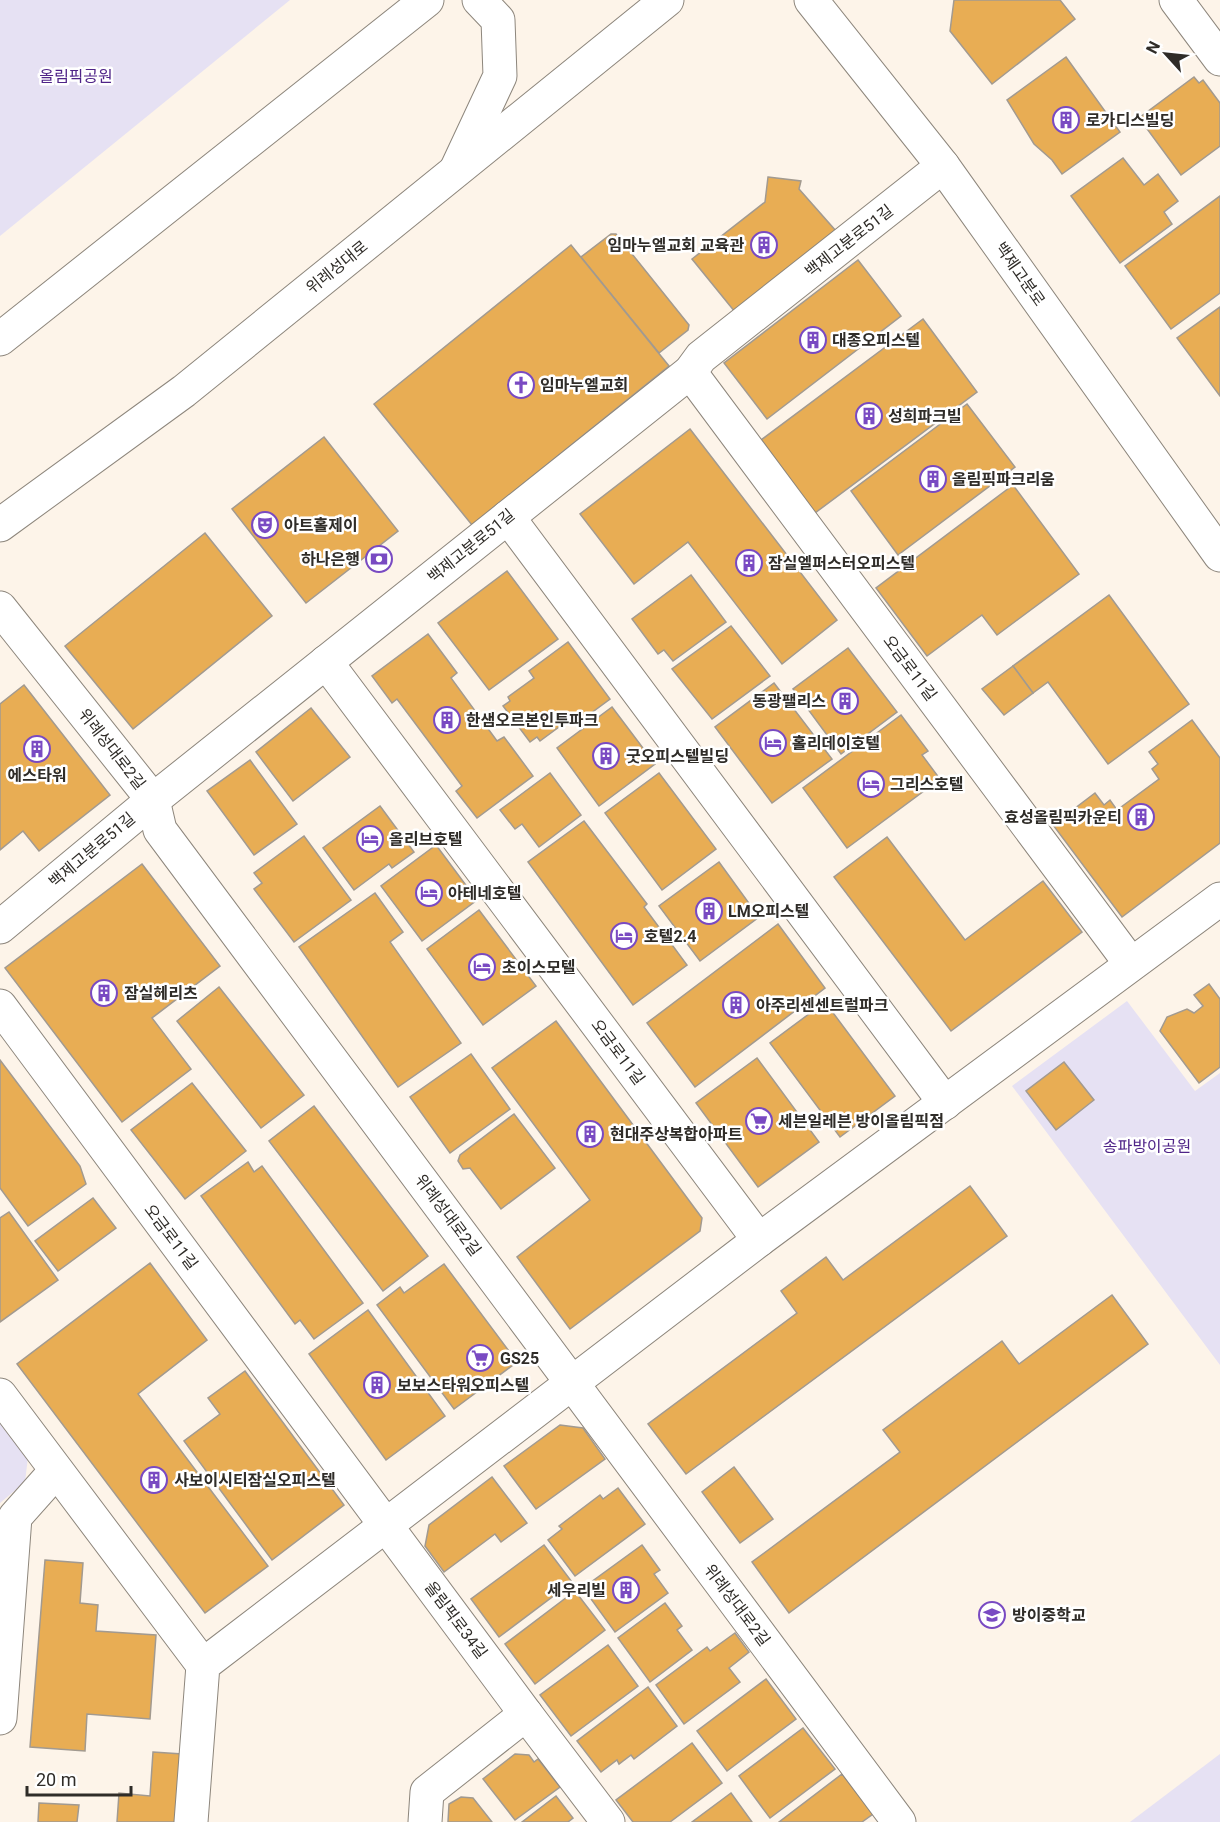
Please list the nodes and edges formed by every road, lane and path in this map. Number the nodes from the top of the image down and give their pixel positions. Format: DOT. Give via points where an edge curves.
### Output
graph roads {
  1 [pos="427,0"];
  2 [pos="479,0"];
  3 [pos="667,0"];
  4 [pos="812,0"];
  5 [pos="1176,0"];
  6 [pos="1220,59"];
  7 [pos="943,166"];
  8 [pos="455,173"];
  9 [pos="0,339"];
  10 [pos="690,372"];
  11 [pos="508,517"];
  12 [pos="0,525"];
  13 [pos="1220,555"];
  14 [pos="0,608"];
  15 [pos="326,663"];
  16 [pos="153,800"];
  17 [pos="1220,899"];
  18 [pos="0,927"];
  19 [pos="1131,964"];
  20 [pos="0,1006"];
  21 [pos="945,1103"];
  22 [pos="759,1240"];
  23 [pos="571,1383"];
  24 [pos="0,1395"];
  25 [pos="55,1472"];
  26 [pos="385,1526"];
  27 [pos="203,1665"];
  28 [pos="526,1714"];
  29 [pos="0,1718"];
  30 [pos="191,1822"];
  31 [pos="425,1822"];
  32 [pos="608,1822"];
  33 [pos="898,1822"];
  1 -- 9 [label="street"];
  2 -- 8 [label="street" via="498,20 500,76"];
  3 -- 8 [label="street, 위례성대로"];
  4 -- 7 [label="street, 백제고분로"];
  5 -- 6 [label="street"];
  7 -- 10 [label="street, 백제고분로51길" via="701,357"];
  7 -- 13 [label="street, 백제고분로"];
  8 -- 12 [label="street, 위례성대로" via="184,391"];
  10 -- 11 [label="street, 백제고분로51길"];
  10 -- 19 [label="street, 오금로11길"];
  11 -- 15 [label="street, 백제고분로51길"];
  11 -- 21 [label="street"];
  14 -- 16 [label="street, 위례성대로2길"];
  15 -- 16 [label="street, 백제고분로51길"];
  15 -- 22 [label="street, 오금로11길"];
  16 -- 18 [label="street, 백제고분로51길"];
  16 -- 23 [label="street, 위례성대로2길" via="160,830"];
  17 -- 19 [label="street"];
  19 -- 21 [label="street"];
  20 -- 26 [label="street, 오금로11길"];
  21 -- 22 [label="street"];
  22 -- 23 [label="street"];
  23 -- 26 [label="street"];
  23 -- 33 [label="street, 위례성대로2길"];
  24 -- 25 [label="street"];
  25 -- 27 [label="street"];
  25 -- 29 [label="street" via="15,1516"];
  26 -- 27 [label="street"];
  26 -- 28 [label="street, 올림픽로34길"];
  27 -- 30 [label="street"];
  28 -- 31 [label="street" via="427,1792"];
  28 -- 32 [label="street, 올림픽로34길"];
}
